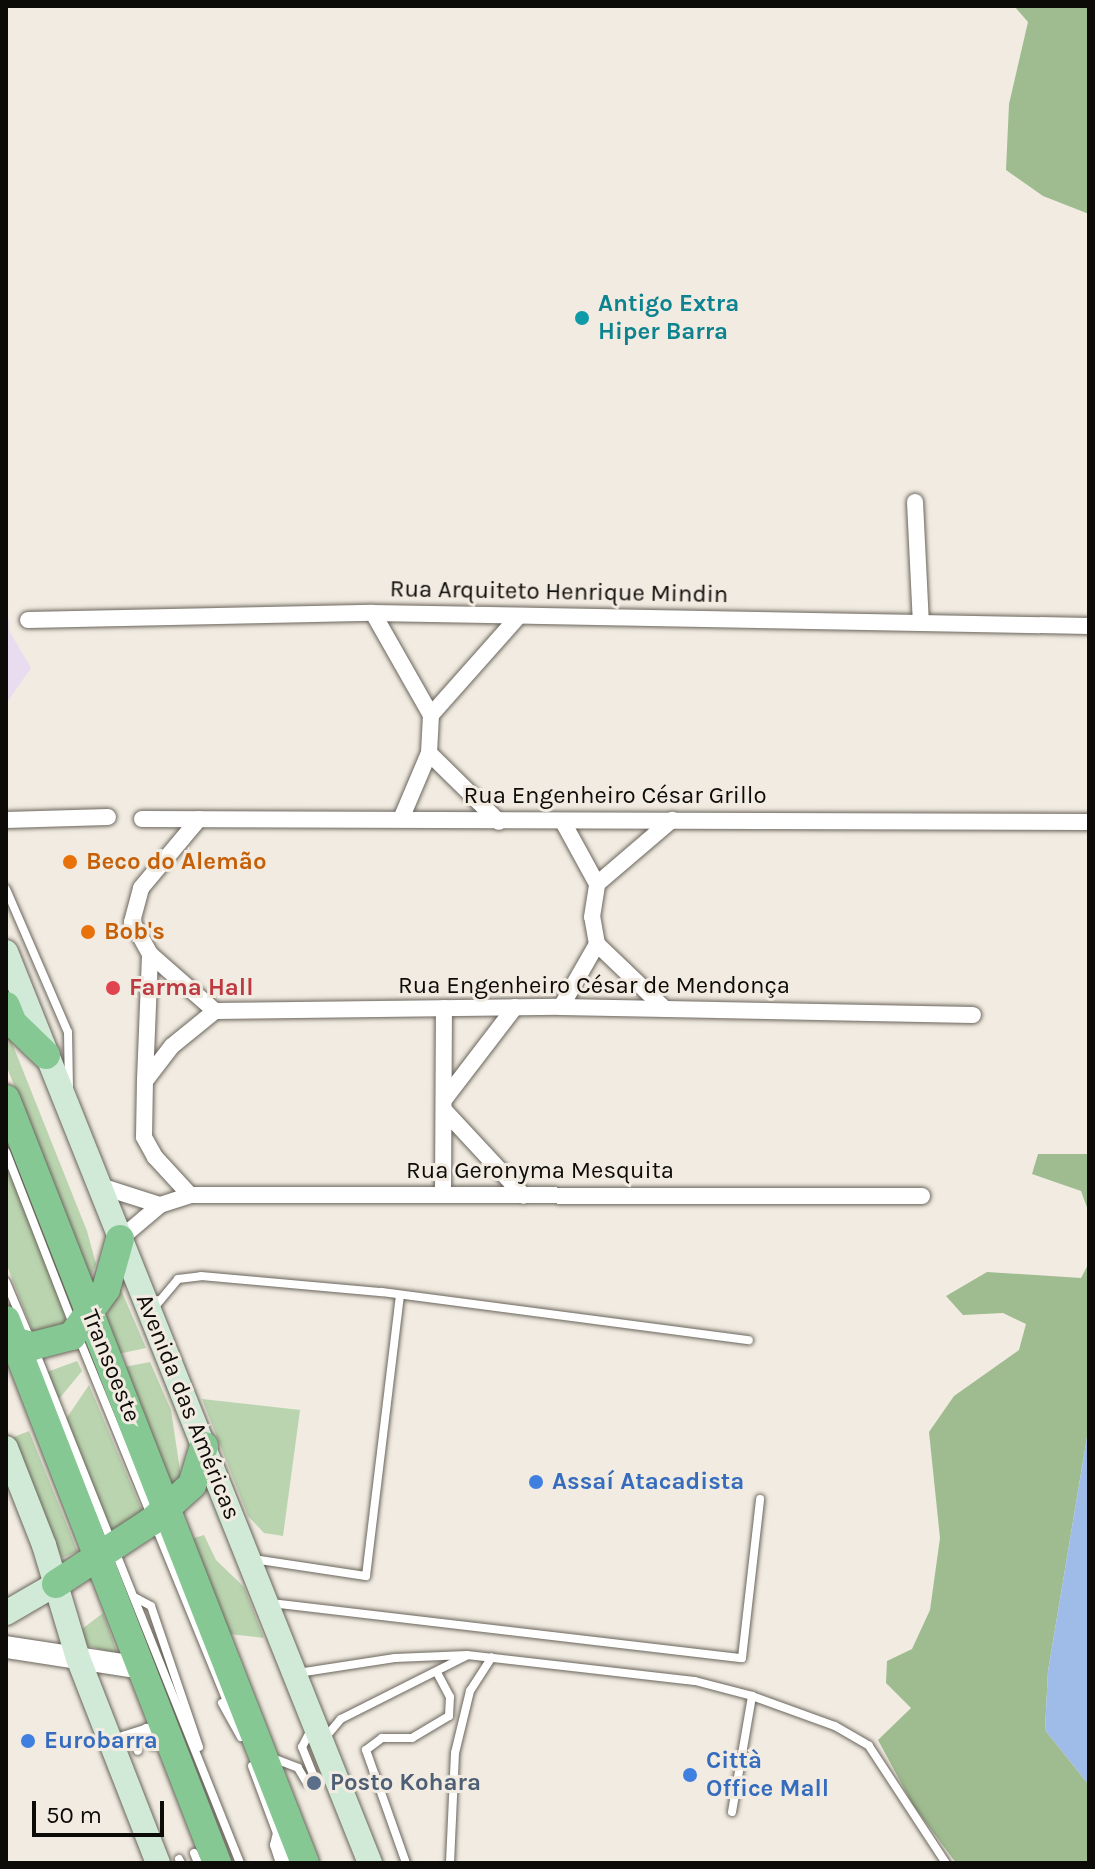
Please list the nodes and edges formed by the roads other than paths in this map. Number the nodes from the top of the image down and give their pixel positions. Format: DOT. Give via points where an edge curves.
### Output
graph roads {
  1 [pos="915,502"];
  2 [pos="373,613"];
  3 [pos="519,616"];
  4 [pos="28,620"];
  5 [pos="921,623"];
  6 [pos="1089,626"];
  7 [pos="431,715"];
  8 [pos="429,753"];
  9 [pos="108,817"];
  10 [pos="142,819"];
  11 [pos="199,819"];
  12 [pos="401,819"];
  13 [pos="6,820"];
  14 [pos="672,820"];
  15 [pos="499,822"];
  16 [pos="563,822"];
  17 [pos="1089,822"];
  18 [pos="597,884"];
  19 [pos="6,889"];
  20 [pos="597,944"];
  21 [pos="6,952"];
  22 [pos="150,954"];
  23 [pos="6,1006"];
  24 [pos="515,1007"];
  25 [pos="561,1007"];
  26 [pos="444,1008"];
  27 [pos="665,1009"];
  28 [pos="215,1011"];
  29 [pos="973,1015"];
  30 [pos="46,1055"];
  31 [pos="145,1081"];
  32 [pos="6,1099"];
  33 [pos="444,1105"];
  34 [pos="70,1112"];
  35 [pos="6,1152"];
  36 [pos="100,1186"];
  37 [pos="443,1194"];
  38 [pos="190,1195"];
  39 [pos="524,1196"];
  40 [pos="922,1196"];
  41 [pos="160,1205"];
  42 [pos="120,1239"];
  43 [pos="6,1282"];
  44 [pos="400,1297"];
  45 [pos="151,1313"];
  46 [pos="83,1324"];
  47 [pos="15,1337"];
  48 [pos="749,1340"];
  49 [pos="204,1446"];
  50 [pos="6,1448"];
  51 [pos="760,1499"];
  52 [pos="158,1515"];
  53 [pos="105,1553"];
  54 [pos="248,1557"];
  55 [pos="56,1584"];
  56 [pos="266,1602"];
  57 [pos="6,1613"];
  58 [pos="6,1647"];
  59 [pos="467,1655"];
  60 [pos="492,1657"];
  61 [pos="78,1658"];
  62 [pos="141,1668"];
  63 [pos="437,1673"];
  64 [pos="294,1674"];
  65 [pos="752,1696"];
  66 [pos="153,1732"];
  67 [pos="318,1733"];
  68 [pos="120,1737"];
  69 [pos="252,1746"];
  70 [pos="138,1751"];
  71 [pos="732,1812"];
  72 [pos="277,1833"];
  73 [pos="220,1859"];
  74 [pos="173,1862"];
  75 [pos="280,1863"];
  76 [pos="288,1863"];
  77 [pos="305,1863"];
  78 [pos="370,1863"];
  79 [pos="406,1863"];
  80 [pos="450,1863"];
  81 [pos="946,1863"];
  1 -- 5 [label="street"];
  2 -- 3 [label="street, Rua Arquiteto Henrique Mindin"];
  2 -- 4 [label="street, Rua Arquiteto Henrique Mindin"];
  2 -- 7 [label="street"];
  3 -- 5 [label="street, Rua Arquiteto Henrique Mindin"];
  3 -- 7 [label="street"];
  5 -- 6 [label="street, Rua Arquiteto Henrique Mindin"];
  7 -- 8 [label="street"];
  8 -- 12 [label="street"];
  8 -- 15 [label="street"];
  9 -- 13 [label="street"];
  10 -- 11 [label="street, Rua Engenheiro César Grillo"];
  11 -- 12 [label="street, Rua Engenheiro César Grillo"];
  11 -- 22 [label="street" via="133,903 132,922"];
  12 -- 15 [label="street, Rua Engenheiro César Grillo"];
  14 -- 16 [label="street, Rua Engenheiro César Grillo"];
  14 -- 17 [label="street, Rua Engenheiro César Grillo"];
  14 -- 18 [label="street"];
  15 -- 16 [label="street, Rua Engenheiro César Grillo"];
  16 -- 18 [label="street"];
  18 -- 20 [label="street" via="592,917"];
  19 -- 34 [label="lane" via="68,1032"];
  20 -- 25 [label="street"];
  20 -- 27 [label="street"];
  21 -- 30 [label="main road, Avenida das Américas"];
  22 -- 28 [label="street"];
  22 -- 31 [label="street"];
  23 -- 30 [label="highway" via="13,1023"];
  24 -- 25 [label="street, Rua Engenheiro César de Mendonça"];
  24 -- 26 [label="street, Rua Engenheiro César de Mendonça"];
  24 -- 33 [label="street"];
  25 -- 27 [label="street, Rua Engenheiro César de Mendonça"];
  26 -- 28 [label="street, Rua Engenheiro César de Mendonça"];
  26 -- 33 [label="street"];
  27 -- 29 [label="street, Rua Engenheiro César de Mendonça"];
  28 -- 31 [label="street" via="172,1046"];
  30 -- 34 [label="main road, Avenida das Américas"];
  31 -- 38 [label="street" via="144,1137"];
  32 -- 46 [label="highway"];
  33 -- 37 [label="street"];
  33 -- 39 [label="street"];
  34 -- 36 [label="main road, Avenida das Américas"];
  35 -- 46 [label="lane, Transoeste"];
  36 -- 41 [label="street"];
  36 -- 42 [label="main road, Avenida das Américas"];
  37 -- 38 [label="street, Rua Geronyma Mesquita"];
  37 -- 39 [label="street, Rua Geronyma Mesquita"];
  38 -- 41 [label="street, Rua Geronyma Mesquita"];
  39 -- 40 [label="street, Rua Geronyma Mesquita"];
  41 -- 42 [label="street, Rua Geronyma Mesquita"];
  42 -- 45 [label="main road, Avenida das Américas"];
  42 -- 46 [label="highway" via="117,1262"];
  43 -- 47 [label="lane"];
  44 -- 45 [label="lane" via="190,1275 169,1285"];
  44 -- 48 [label="lane"];
  44 -- 54 [label="lane" via="366,1576"];
  45 -- 49 [label="main road, Avenida das Américas"];
  46 -- 47 [label="highway" via="62,1342"];
  46 -- 52 [label="highway"];
  47 -- 53 [label="highway"];
  49 -- 52 [label="highway" via="198,1477"];
  49 -- 54 [label="main road, Avenida das Américas"];
  50 -- 55 [label="main road"];
  51 -- 56 [label="lane" via="742,1658"];
  52 -- 53 [label="highway"];
  52 -- 69 [label="highway"];
  52 -- 69 [label="lane" via="230,1724"];
  53 -- 55 [label="highway"];
  53 -- 62 [label="highway"];
  53 -- 73 [label="lane" via="136,1598 151,1606 198,1734"];
  54 -- 56 [label="main road, Avenida das Américas"];
  55 -- 57 [label="main road"];
  55 -- 61 [label="main road"];
  56 -- 64 [label="main road, Avenida das Américas"];
  58 -- 61 [label="street"];
  59 -- 60 [label="lane"];
  59 -- 63 [label="lane"];
  59 -- 64 [label="lane" via="395,1658"];
  60 -- 65 [label="lane" via="695,1681"];
  60 -- 80 [label="lane" via="470,1691 455,1753"];
  61 -- 62 [label="street"];
  61 -- 68 [label="main road"];
  62 -- 66 [label="highway"];
  63 -- 67 [label="lane"];
  63 -- 79 [label="lane" via="450,1697 449,1716 412,1738 382,1738 366,1750"];
  64 -- 67 [label="main road, Avenida das Américas"];
  65 -- 71 [label="lane"];
  65 -- 81 [label="lane" via="863,1741"];
  66 -- 68 [label="lane"];
  66 -- 73 [label="highway"];
  67 -- 69 [label="lane" via="302,1743 310,1778"];
  67 -- 78 [label="main road, Avenida das Américas"];
  68 -- 70 [label="lane"];
  68 -- 74 [label="main road"];
  69 -- 72 [label="lane"];
  69 -- 77 [label="highway"];
  72 -- 75 [label="lane" via="274,1845"];
  72 -- 76 [label="lane"];
}
